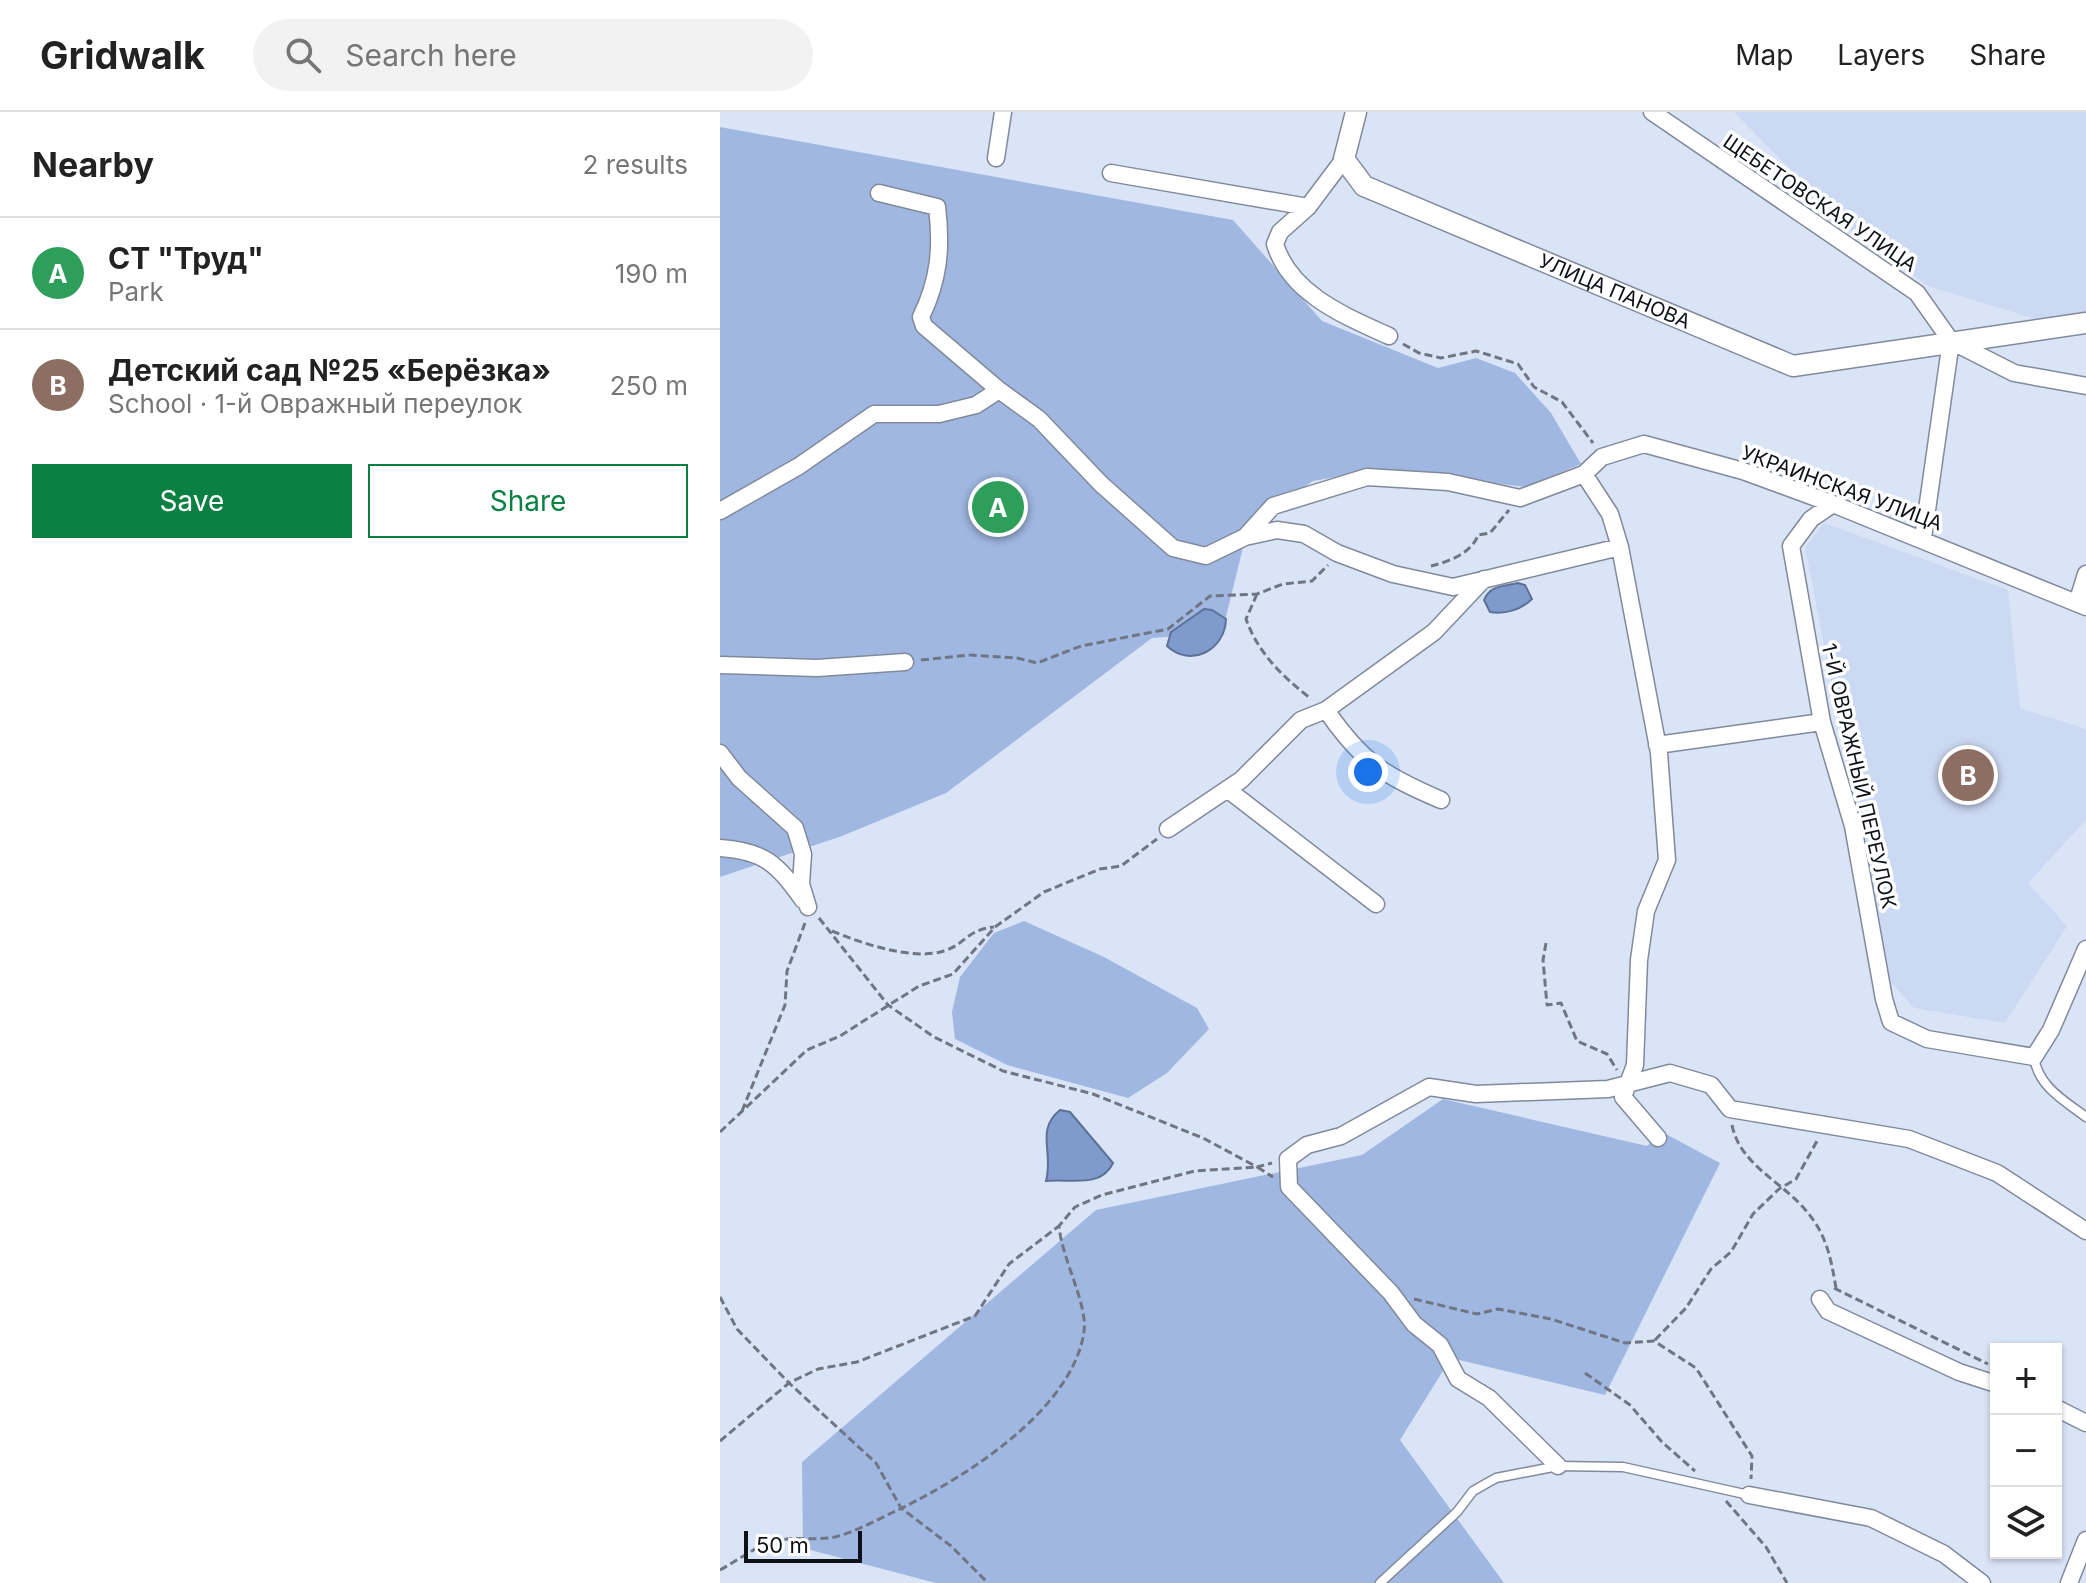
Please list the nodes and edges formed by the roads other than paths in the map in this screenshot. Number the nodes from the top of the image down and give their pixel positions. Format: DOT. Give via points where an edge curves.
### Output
graph roads {
  1 [pos="1003,112"];
  2 [pos="1356,112"];
  3 [pos="1652,112"];
  4 [pos="996,158"];
  5 [pos="1344,159"];
  6 [pos="1111,173"];
  7 [pos="879,193"];
  8 [pos="1308,207"];
  9 [pos="2086,323"];
  10 [pos="1389,336"];
  11 [pos="1951,341"];
  12 [pos="2086,386"];
  13 [pos="999,390"];
  14 [pos="1584,474"];
  15 [pos="1833,504"];
  16 [pos="720,511"];
  17 [pos="1245,537"];
  18 [pos="1923,538"];
  19 [pos="1620,547"];
  20 [pos="2086,574"];
  21 [pos="1484,579"];
  22 [pos="2082,605"];
  23 [pos="905,662"];
  24 [pos="720,665"];
  25 [pos="1326,710"];
  26 [pos="1822,722"];
  27 [pos="1657,745"];
  28 [pos="720,753"];
  29 [pos="1227,789"];
  30 [pos="1441,800"];
  31 [pos="1168,829"];
  32 [pos="720,848"];
  33 [pos="1376,904"];
  34 [pos="2086,949"];
  35 [pos="2034,1057"];
  36 [pos="1626,1083"];
  37 [pos="2086,1117"];
  38 [pos="1658,1138"];
  39 [pos="2086,1231"];
  40 [pos="1820,1299"];
  41 [pos="1990,1382"];
  42 [pos="2062,1411"];
  43 [pos="2086,1423"];
  44 [pos="1558,1466"];
  45 [pos="1749,1495"];
  46 [pos="2086,1540"];
  47 [pos="1380,1583"];
  48 [pos="1982,1583"];
  49 [pos="2069,1583"];
  1 -- 4 [label="street"];
  2 -- 5 [label="street"];
  3 -- 11 [label="street, ЩЕБЕТОВСКАЯ УЛИЦА" via="1917,293"];
  5 -- 8 [label="street"];
  5 -- 11 [label="street, УЛИЦА ПАНОВА" via="1364,186 1793,366"];
  6 -- 8 [label="street"];
  7 -- 13 [label="street" via="937,207 942,243 935,289 921,317 924,326"];
  8 -- 10 [label="street" via="1280,232 1275,244 1280,261 1326,307"];
  9 -- 11 [label="street, УЛИЦА ПАНОВА"];
  11 -- 12 [label="street, ЩЕБЕТОВСКАЯ УЛИЦА" via="2014,373"];
  11 -- 18 [label="street"];
  13 -- 16 [label="street" via="976,405 939,414 874,414 799,466"];
  13 -- 17 [label="street" via="1039,419 1173,548 1206,556"];
  14 -- 15 [label="street, УКРАИНСКАЯ УЛИЦА" via="1602,457 1644,444 1743,471"];
  14 -- 17 [label="street" via="1520,498 1448,482 1367,477 1273,506"];
  14 -- 19 [label="street" via="1610,514"];
  15 -- 18 [label="street, УКРАИНСКАЯ УЛИЦА"];
  15 -- 26 [label="street, 1-Й ОВРАЖНЫЙ ПЕРЕУЛОК" via="1811,519 1791,546"];
  17 -- 21 [label="street" via="1277,530 1304,534 1393,574 1453,587"];
  18 -- 22 [label="street, УКРАИНСКАЯ УЛИЦА"];
  19 -- 21 [label="street"];
  19 -- 27 [label="street"];
  20 -- 22 [label="street"];
  21 -- 25 [label="street" via="1434,632"];
  23 -- 24 [label="street" via="817,668"];
  25 -- 29 [label="street" via="1301,720 1276,749"];
  25 -- 30 [label="street" via="1352,748 1390,779"];
  26 -- 27 [label="street"];
  26 -- 35 [label="street, 1-Й ОВРАЖНЫЙ ПЕРЕУЛОК" via="1853,826 1891,1022 1927,1039"];
  27 -- 36 [label="street" via="1667,860 1646,911 1635,1065"];
  28 -- 32 [label="street" via="739,778 795,828 808,907 781,869 751,850"];
  29 -- 31 [label="street"];
  29 -- 33 [label="street"];
  34 -- 35 [label="street"];
  35 -- 37 [label="lane" via="2036,1072 2054,1094"];
  36 -- 38 [label="street" via="1623,1097"];
  36 -- 39 [label="street" via="1670,1073 1711,1085 1730,1109 1909,1139 1997,1173"];
  36 -- 44 [label="street" via="1608,1089 1476,1094 1429,1087 1288,1159 1289,1187 1414,1324 1440,1345 1458,1379 1489,1398"];
  40 -- 41 [label="street" via="1828,1311"];
  42 -- 43 [label="street"];
  44 -- 45 [label="lane" via="1623,1467"];
  44 -- 47 [label="lane" via="1496,1478 1473,1491"];
  45 -- 48 [label="street" via="1871,1518 1944,1554"];
  46 -- 49 [label="street"];
}
